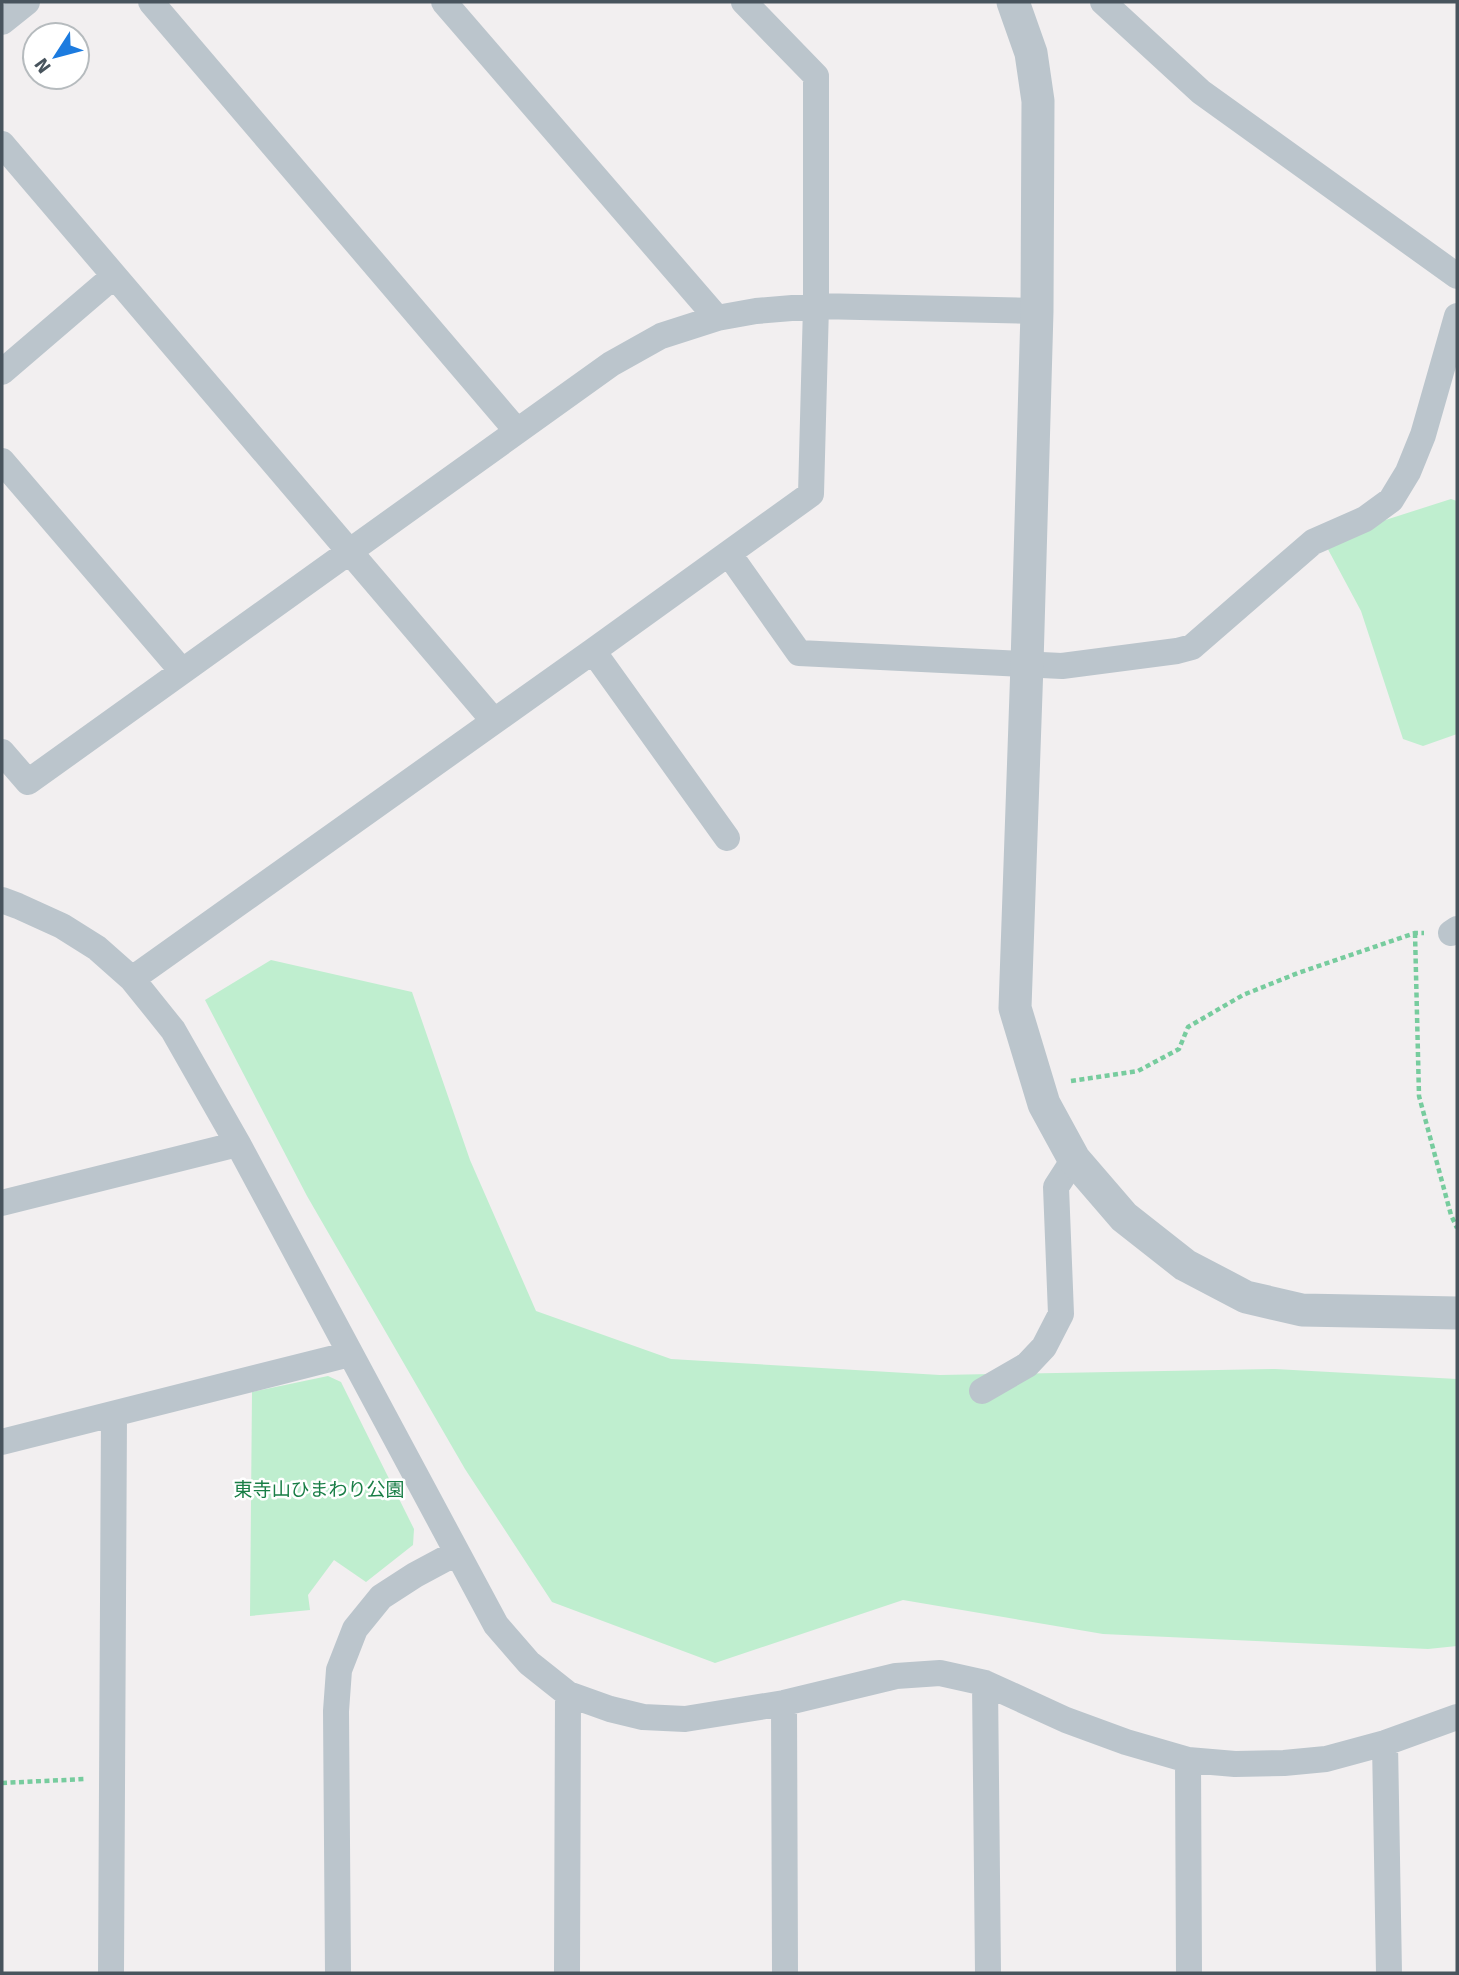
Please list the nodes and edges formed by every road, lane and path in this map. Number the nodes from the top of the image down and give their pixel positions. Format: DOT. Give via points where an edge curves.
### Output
graph roads {
  1 [pos="27,2"];
  2 [pos="151,2"];
  3 [pos="444,2"];
  4 [pos="744,2"];
  5 [pos="1013,2"];
  6 [pos="1103,2"];
  7 [pos="2,22"];
  8 [pos="2,144"];
  9 [pos="114,276"];
  10 [pos="1457,276"];
  11 [pos="816,306"];
  12 [pos="1037,311"];
  13 [pos="1457,316"];
  14 [pos="717,318"];
  15 [pos="2,372"];
  16 [pos="517,430"];
  17 [pos="2,461"];
  18 [pos="350,552"];
  19 [pos="729,554"];
  20 [pos="593,651"];
  21 [pos="1027,664"];
  22 [pos="182,671"];
  23 [pos="494,721"];
  24 [pos="2,752"];
  25 [pos="727,838"];
  26 [pos="2,900"];
  27 [pos="1454,931"];
  28 [pos="1415,933"];
  29 [pos="132,979"];
  30 [pos="1039,1086"];
  31 [pos="238,1144"];
  32 [pos="1074,1159"];
  33 [pos="2,1203"];
  34 [pos="1457,1228"];
  35 [pos="1457,1313"];
  36 [pos="350,1354"];
  37 [pos="982,1391"];
  38 [pos="114,1415"];
  39 [pos="2,1442"];
  40 [pos="456,1553"];
  41 [pos="985,1683"];
  42 [pos="568,1693"];
  43 [pos="784,1703"];
  44 [pos="1457,1717"];
  45 [pos="1385,1743"];
  46 [pos="1188,1760"];
  47 [pos="112,1778"];
  48 [pos="2,1783"];
  49 [pos="111,1973"];
  50 [pos="338,1973"];
  51 [pos="567,1973"];
  52 [pos="785,1973"];
  53 [pos="988,1973"];
  54 [pos="1189,1973"];
  55 [pos="1389,1973"];
  1 -- 7 [label="street"];
  2 -- 16 [label="street"];
  3 -- 14 [label="street"];
  4 -- 11 [label="street" via="816,76"];
  5 -- 12 [label="street" via="1031,53 1038,101"];
  6 -- 10 [label="street" via="1201,92"];
  8 -- 9 [label="street"];
  9 -- 15 [label="street"];
  9 -- 18 [label="street"];
  11 -- 12 [label="street"];
  11 -- 14 [label="street"];
  11 -- 19 [label="street" via="811,494"];
  12 -- 21 [label="street"];
  13 -- 21 [label="street" via="1423,435 1391,500 1365,519 1313,542 1192,647 1062,666"];
  14 -- 16 [label="street" via="661,337 611,364"];
  16 -- 18 [label="street"];
  17 -- 22 [label="street"];
  18 -- 22 [label="street"];
  18 -- 23 [label="street"];
  19 -- 20 [label="street"];
  19 -- 21 [label="street" via="799,653"];
  20 -- 23 [label="street"];
  20 -- 25 [label="street"];
  21 -- 30 [label="street" via="1015,1008"];
  22 -- 24 [label="street" via="28,782"];
  23 -- 29 [label="street"];
  26 -- 29 [label="street" via="62,926 97,948"];
  27 -- 28 [label="path"];
  28 -- 30 [label="path" via="1243,995 1188,1027 1180,1049 1138,1071"];
  28 -- 34 [label="path" via="1419,1096"];
  29 -- 31 [label="street" via="173,1030"];
  30 -- 32 [label="street"];
  31 -- 33 [label="street"];
  31 -- 36 [label="street"];
  32 -- 35 [label="street" via="1124,1217 1185,1265 1246,1297 1302,1310"];
  32 -- 37 [label="street" via="1056,1187 1061,1314 1044,1348 1027,1365"];
  36 -- 38 [label="street"];
  36 -- 40 [label="street"];
  38 -- 39 [label="street"];
  38 -- 47 [label="street"];
  40 -- 42 [label="street" via="496,1625 529,1663"];
  40 -- 50 [label="street" via="381,1597 355,1629 339,1670"];
  41 -- 43 [label="street" via="940,1673 896,1676"];
  41 -- 46 [label="street" via="1066,1720"];
  41 -- 53 [label="street"];
  42 -- 43 [label="street" via="610,1709 675,1719"];
  42 -- 51 [label="street"];
  43 -- 52 [label="street"];
  44 -- 45 [label="street"];
  45 -- 46 [label="street" via="1326,1759 1284,1763"];
  45 -- 55 [label="street"];
  46 -- 54 [label="street"];
  47 -- 48 [label="path"];
  47 -- 49 [label="street"];
}
